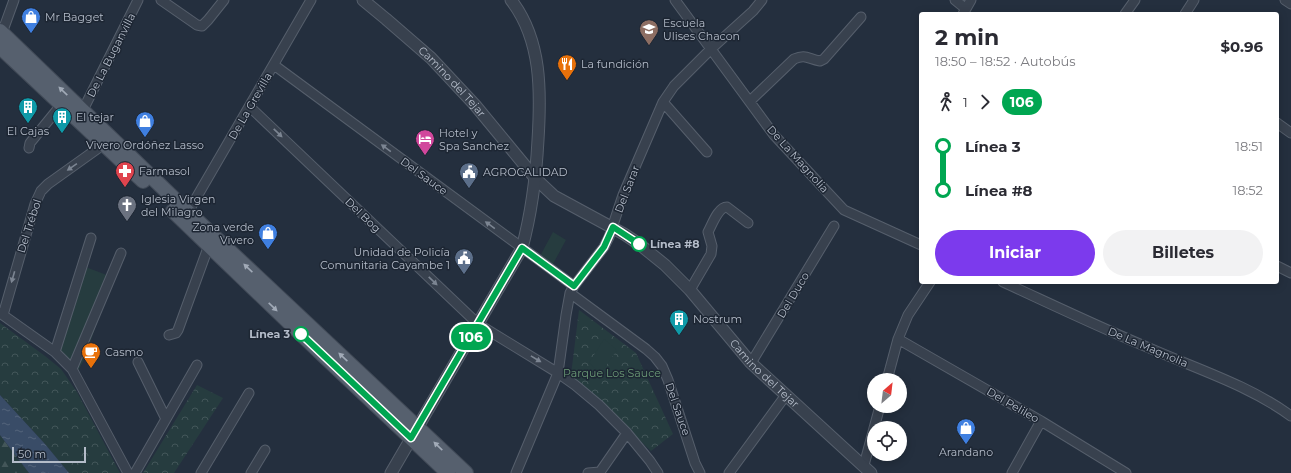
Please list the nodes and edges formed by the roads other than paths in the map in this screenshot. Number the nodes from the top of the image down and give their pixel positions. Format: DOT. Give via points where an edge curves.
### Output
graph roads {
  1 [pos="14,0"];
  2 [pos="138,0"];
  3 [pos="161,0"];
  4 [pos="224,0"];
  5 [pos="311,0"];
  6 [pos="362,0"];
  7 [pos="675,0"];
  8 [pos="762,0"];
  9 [pos="955,0"];
  10 [pos="971,0"];
  11 [pos="1135,0"];
  12 [pos="1194,0"];
  13 [pos="1285,0"];
  14 [pos="515,2"];
  15 [pos="1291,4"];
  16 [pos="964,12"];
  17 [pos="1126,12"];
  18 [pos="1186,12"];
  19 [pos="861,17"];
  20 [pos="1,32"];
  21 [pos="0,47"];
  22 [pos="711,49"];
  23 [pos="274,65"];
  24 [pos="750,101"];
  25 [pos="663,102"];
  26 [pos="62,105"];
  27 [pos="250,106"];
  28 [pos="83,110"];
  29 [pos="1279,124"];
  30 [pos="1291,133"];
  31 [pos="104,144"];
  32 [pos="29,148"];
  33 [pos="707,152"];
  34 [pos="536,180"];
  35 [pos="188,212"];
  36 [pos="748,223"];
  37 [pos="834,226"];
  38 [pos="613,227"];
  39 [pos="91,238"];
  40 [pos="919,244"];
  41 [pos="209,245"];
  42 [pos="522,248"];
  43 [pos="121,254"];
  44 [pos="1279,267"];
  45 [pos="1291,273"];
  46 [pos="929,284"];
  47 [pos="1007,284"];
  48 [pos="572,290"];
  49 [pos="690,290"];
  50 [pos="1,314"];
  51 [pos="478,324"];
  52 [pos="169,335"];
  53 [pos="898,340"];
  54 [pos="55,352"];
  55 [pos="138,362"];
  56 [pos="751,363"];
  57 [pos="197,365"];
  58 [pos="72,369"];
  59 [pos="558,373"];
  60 [pos="889,373"];
  61 [pos="249,393"];
  62 [pos="786,395"];
  63 [pos="879,413"];
  64 [pos="1291,416"];
  65 [pos="166,419"];
  66 [pos="1041,422"];
  67 [pos="415,433"];
  68 [pos="627,434"];
  69 [pos="265,450"];
  70 [pos="868,469"];
  71 [pos="128,473"];
  72 [pos="135,473"];
  73 [pos="201,473"];
  74 [pos="251,473"];
  75 [pos="391,473"];
  76 [pos="448,473"];
  77 [pos="466,473"];
  78 [pos="516,473"];
  79 [pos="588,473"];
  80 [pos="600,473"];
  81 [pos="658,473"];
  82 [pos="700,473"];
  83 [pos="729,473"];
  84 [pos="1012,473"];
  85 [pos="1126,473"];
  1 -- 20 [label="street"];
  2 -- 28 [label="street, De La Buganvilla"];
  3 -- 4 [label="street" via="202,26"];
  5 -- 23 [label="street, De La Grevilla"];
  6 -- 34 [label="street, Camino del Tejar" via="432,58 475,105"];
  7 -- 22 [label="street, De La Magnolia"];
  8 -- 22 [label="street, Del Sarar"];
  9 -- 16 [label="street"];
  10 -- 16 [label="street"];
  11 -- 17 [label="street"];
  12 -- 18 [label="street"];
  13 -- 15 [label="street"];
  14 -- 34 [label="street" via="531,36 538,73 540,113"];
  19 -- 24 [label="street" via="824,59 820,61 809,56 801,56 794,59"];
  28 -- 20 [label="main road, one-way"];
  21 -- 26 [label="main road"];
  22 -- 24 [label="street, De La Magnolia"];
  22 -- 25 [label="street, Del Sarar" via="674,86"];
  23 -- 27 [label="street, De La Grevilla"];
  42 -- 23 [label="street, Del Sauce, one-way"];
  24 -- 40 [label="street, De La Magnolia" via="774,135 844,210"];
  25 -- 33 [label="street"];
  25 -- 38 [label="street, Del Sarar" via="623,195"];
  26 -- 31 [label="main road"];
  26 -- 32 [label="street" via="30,143"];
  27 -- 35 [label="street, De La Grevilla"];
  27 -- 51 [label="street, Del Bog, one-way"];
  28 -- 35 [label="main road"];
  29 -- 30 [label="street"];
  31 -- 41 [label="main road"];
  31 -- 50 [label="street, Del Trébol, one-way" via="48,184 41,192 34,204"];
  34 -- 38 [label="street, Camino del Tejar" via="554,196"];
  34 -- 42 [label="street"];
  67 -- 35 [label="main road, one-way"];
  36 -- 49 [label="street" via="727,207 720,210 708,232 712,246 711,254"];
  37 -- 56 [label="street, Del Duco"];
  38 -- 48 [label="street, Del Sarar" via="604,247"];
  38 -- 49 [label="street, Camino del Tejar" via="665,265"];
  39 -- 54 [label="street"];
  41 -- 52 [label="street" via="178,330"];
  41 -- 67 [label="main road, one-way"];
  42 -- 48 [label="street, Del Sauce"];
  42 -- 51 [label="street"];
  43 -- 58 [label="street"];
  44 -- 45 [label="street"];
  46 -- 53 [label="street" via="908,315"];
  47 -- 64 [label="street, De La Magnolia" via="1261,397"];
  48 -- 59 [label="street, Del Sarar"];
  48 -- 82 [label="street, Del Sauce" via="646,349 662,366"];
  49 -- 56 [label="street, Camino del Tejar"];
  50 -- 54 [label="street"];
  51 -- 59 [label="street, Del Bog, one-way"];
  51 -- 67 [label="street"];
  53 -- 60 [label="street"];
  53 -- 66 [label="street, Del Pelileo"];
  54 -- 58 [label="street"];
  55 -- 65 [label="street"];
  56 -- 62 [label="street, Camino del Tejar"];
  57 -- 65 [label="street"];
  58 -- 71 [label="street"];
  59 -- 68 [label="street, Del Bog" via="599,405"];
  59 -- 78 [label="street, Del Sarar"];
  61 -- 73 [label="street"];
  62 -- 70 [label="street, Camino del Tejar"];
  62 -- 83 [label="street"];
  63 -- 70 [label="street"];
  65 -- 72 [label="street"];
  66 -- 84 [label="street"];
  66 -- 85 [label="street, Del Pelileo"];
  67 -- 75 [label="street"];
  67 -- 76 [label="main road"];
  77 -- 67 [label="main road, one-way"];
  68 -- 80 [label="street"];
  68 -- 81 [label="street, Del Bog"];
  69 -- 74 [label="street"];
  79 -- 80 [label="street"];
}
